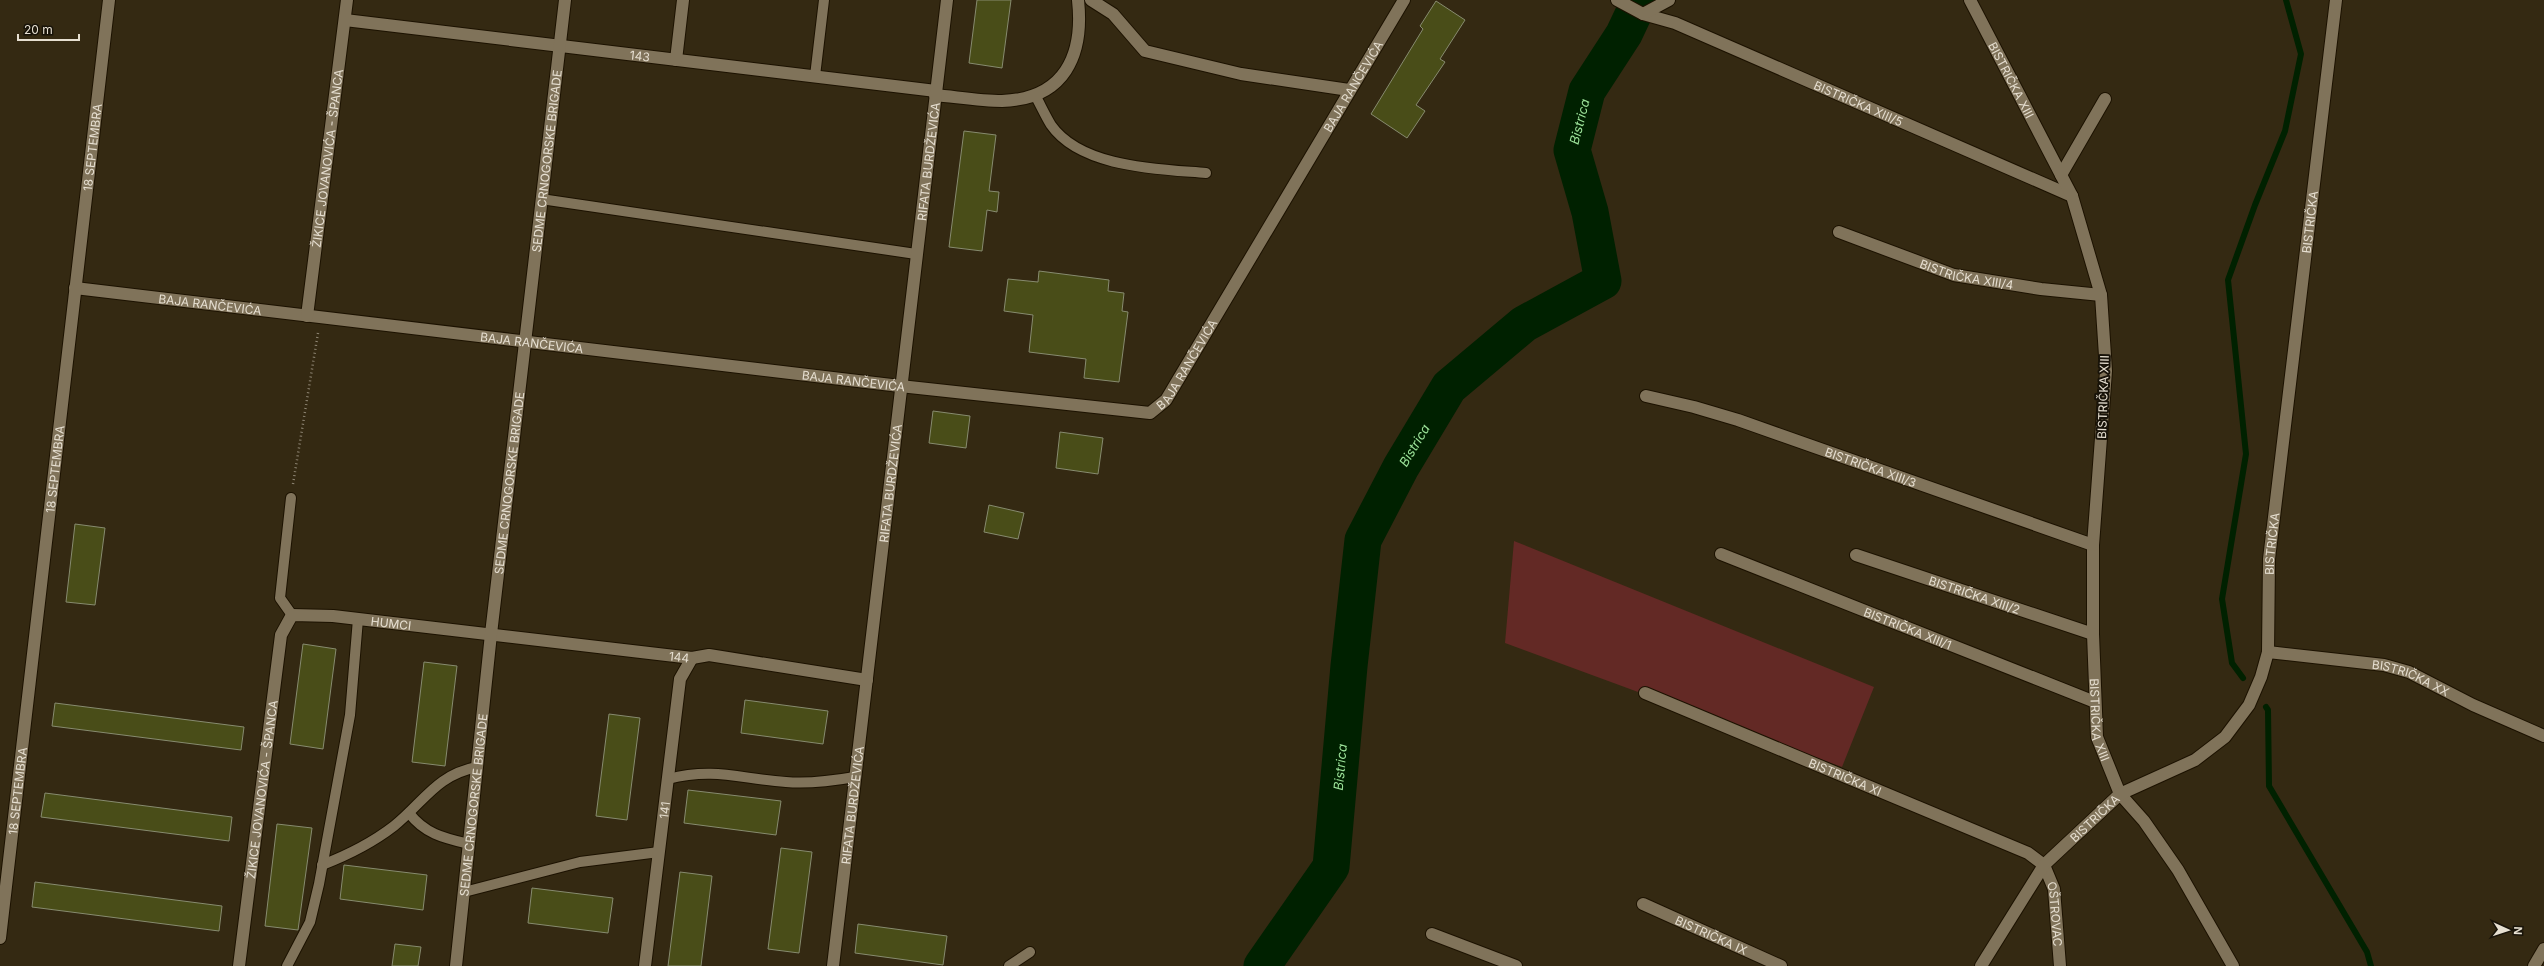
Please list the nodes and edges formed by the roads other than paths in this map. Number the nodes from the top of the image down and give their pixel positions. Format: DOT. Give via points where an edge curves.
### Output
graph roads {
  1 [pos="109,0"];
  2 [pos="347,0"];
  3 [pos="565,0"];
  4 [pos="683,0"];
  5 [pos="824,0"];
  6 [pos="947,0"];
  7 [pos="1078,0"];
  8 [pos="1091,0"];
  9 [pos="1404,0"];
  10 [pos="1617,0"];
  11 [pos="1669,0"];
  12 [pos="1970,0"];
  13 [pos="2336,0"];
  14 [pos="1643,14"];
  15 [pos="345,20"];
  16 [pos="559,46"];
  17 [pos="676,60"];
  18 [pos="815,76"];
  19 [pos="1349,90"];
  20 [pos="935,93"];
  21 [pos="1035,95"];
  22 [pos="2105,99"];
  23 [pos="1206,173"];
  24 [pos="2061,175"];
  25 [pos="2072,196"];
  26 [pos="541,199"];
  27 [pos="1839,232"];
  28 [pos="916,254"];
  29 [pos="75,288"];
  30 [pos="2101,295"];
  31 [pos="307,316"];
  32 [pos="525,342"];
  33 [pos="900,386"];
  34 [pos="1646,396"];
  35 [pos="291,498"];
  36 [pos="2093,545"];
  37 [pos="1720,554"];
  38 [pos="1856,555"];
  39 [pos="292,615"];
  40 [pos="358,619"];
  41 [pos="491,634"];
  42 [pos="2093,634"];
  43 [pos="2268,652"];
  44 [pos="692,658"];
  45 [pos="866,680"];
  46 [pos="1645,693"];
  47 [pos="2095,702"];
  48 [pos="2544,736"];
  49 [pos="477,767"];
  50 [pos="855,777"];
  51 [pos="668,779"];
  52 [pos="2120,794"];
  53 [pos="409,813"];
  54 [pos="469,844"];
  55 [pos="659,852"];
  56 [pos="322,864"];
  57 [pos="2044,864"];
  58 [pos="464,892"];
  59 [pos="1643,904"];
  60 [pos="1432,934"];
  61 [pos="0,938"];
  62 [pos="2544,950"];
  63 [pos="1030,952"];
  64 [pos="239,966"];
  65 [pos="287,966"];
  66 [pos="456,966"];
  67 [pos="645,966"];
  68 [pos="833,966"];
  69 [pos="1009,966"];
  70 [pos="1516,966"];
  71 [pos="1780,966"];
  72 [pos="1981,966"];
  73 [pos="2060,966"];
  74 [pos="2232,966"];
  75 [pos="2534,966"];
  1 -- 29 [label="street, 18 SEPTEMBRA"];
  2 -- 15 [label="street, ŽIKICE JOVANOVIĆA - ŠPANCA"];
  3 -- 16 [label="street, SEDME CRNOGORSKE BRIGADE"];
  4 -- 17 [label="street"];
  5 -- 18 [label="lane"];
  6 -- 20 [label="street, RIFATA BURDŽEVIĆA"];
  7 -- 21 [label="street" via="1078,42 1071,65 1056,82"];
  8 -- 19 [label="street" via="1113,14 1145,51 1241,74"];
  9 -- 19 [label="street, BAJA RANČEVIĆA"];
  10 -- 14 [label="street, BISTRIČKA XIII/5"];
  11 -- 14 [label="street"];
  12 -- 24 [label="street, BISTRIČKA XIII"];
  13 -- 43 [label="street, BISTRIČKA" via="2269,559"];
  14 -- 25 [label="street, BISTRIČKA XIII/5" via="1675,23"];
  15 -- 16 [label="street, 143"];
  15 -- 31 [label="street, ŽIKICE JOVANOVIĆA - ŠPANCA"];
  16 -- 17 [label="street, 143"];
  16 -- 26 [label="street, SEDME CRNOGORSKE BRIGADE"];
  17 -- 18 [label="street, 143"];
  18 -- 20 [label="street, 143"];
  19 -- 33 [label="street, BAJA RANČEVIĆA" via="1166,400 1150,413"];
  20 -- 21 [label="street, 143" via="1003,101"];
  20 -- 28 [label="street, RIFATA BURDŽEVIĆA"];
  21 -- 23 [label="lane" via="1052,126 1074,145 1092,154 1110,161"];
  22 -- 24 [label="street"];
  24 -- 25 [label="street, BISTRIČKA XIII"];
  25 -- 30 [label="street, BISTRIČKA XIII"];
  26 -- 28 [label="lane"];
  26 -- 32 [label="street, SEDME CRNOGORSKE BRIGADE"];
  27 -- 30 [label="street, BISTRIČKA XIII/4" via="1954,275 2041,289"];
  28 -- 33 [label="street, RIFATA BURDŽEVIĆA"];
  29 -- 31 [label="street, BAJA RANČEVIĆA"];
  29 -- 61 [label="street, 18 SEPTEMBRA"];
  30 -- 36 [label="street, BISTRIČKA XIII" via="2106,371"];
  31 -- 32 [label="street, BAJA RANČEVIĆA"];
  32 -- 33 [label="street, BAJA RANČEVIĆA"];
  32 -- 41 [label="street, SEDME CRNOGORSKE BRIGADE"];
  33 -- 45 [label="street, RIFATA BURDŽEVIĆA"];
  34 -- 36 [label="street, BISTRIČKA XIII/3" via="1738,420"];
  35 -- 39 [label="lane" via="280,598"];
  36 -- 42 [label="street, BISTRIČKA XIII"];
  37 -- 47 [label="street, BISTRIČKA XIII/1"];
  38 -- 42 [label="street, BISTRIČKA XIII/2"];
  39 -- 40 [label="street, HUMCI" via="312,614"];
  39 -- 64 [label="street, ŽIKICE JOVANOVIĆA - ŠPANCA" via="281,635"];
  40 -- 41 [label="street, HUMCI"];
  40 -- 56 [label="lane" via="350,714"];
  41 -- 44 [label="street, 144"];
  41 -- 49 [label="street, SEDME CRNOGORSKE BRIGADE"];
  42 -- 47 [label="street, BISTRIČKA XIII"];
  43 -- 48 [label="street, BISTRIČKA XX" via="2384,665 2409,672"];
  43 -- 52 [label="street, BISTRIČKA" via="2249,705 2225,737 2195,760"];
  44 -- 45 [label="street, 144" via="709,655"];
  44 -- 51 [label="street, 141" via="680,679"];
  45 -- 50 [label="street, RIFATA BURDŽEVIĆA"];
  46 -- 57 [label="street, BISTRIČKA XI" via="2028,853"];
  47 -- 52 [label="street, BISTRIČKA XIII" via="2097,737"];
  49 -- 53 [label="lane" via="465,769 442,780"];
  49 -- 54 [label="street, SEDME CRNOGORSKE BRIGADE"];
  50 -- 51 [label="lane" via="829,781 787,782 722,773 702,773"];
  50 -- 68 [label="street, RIFATA BURDŽEVIĆA"];
  51 -- 55 [label="street, 141"];
  52 -- 57 [label="street, BISTRIČKA"];
  52 -- 74 [label="street, BISTRIČKA XIII" via="2144,821 2178,870"];
  53 -- 54 [label="lane" via="416,822 434,835"];
  53 -- 56 [label="lane" via="362,848"];
  54 -- 58 [label="street, SEDME CRNOGORSKE BRIGADE"];
  55 -- 58 [label="lane" via="580,862"];
  55 -- 67 [label="street, 141"];
  56 -- 65 [label="lane" via="310,922"];
  57 -- 72 [label="street, BISTRIČKA"];
  57 -- 73 [label="street, OŠTROVAC" via="2054,889"];
  58 -- 66 [label="street, SEDME CRNOGORSKE BRIGADE"];
  59 -- 71 [label="street, BISTRIČKA IX"];
  60 -- 70 [label="street"];
  62 -- 75 [label="street"];
  63 -- 69 [label="lane"];
}
